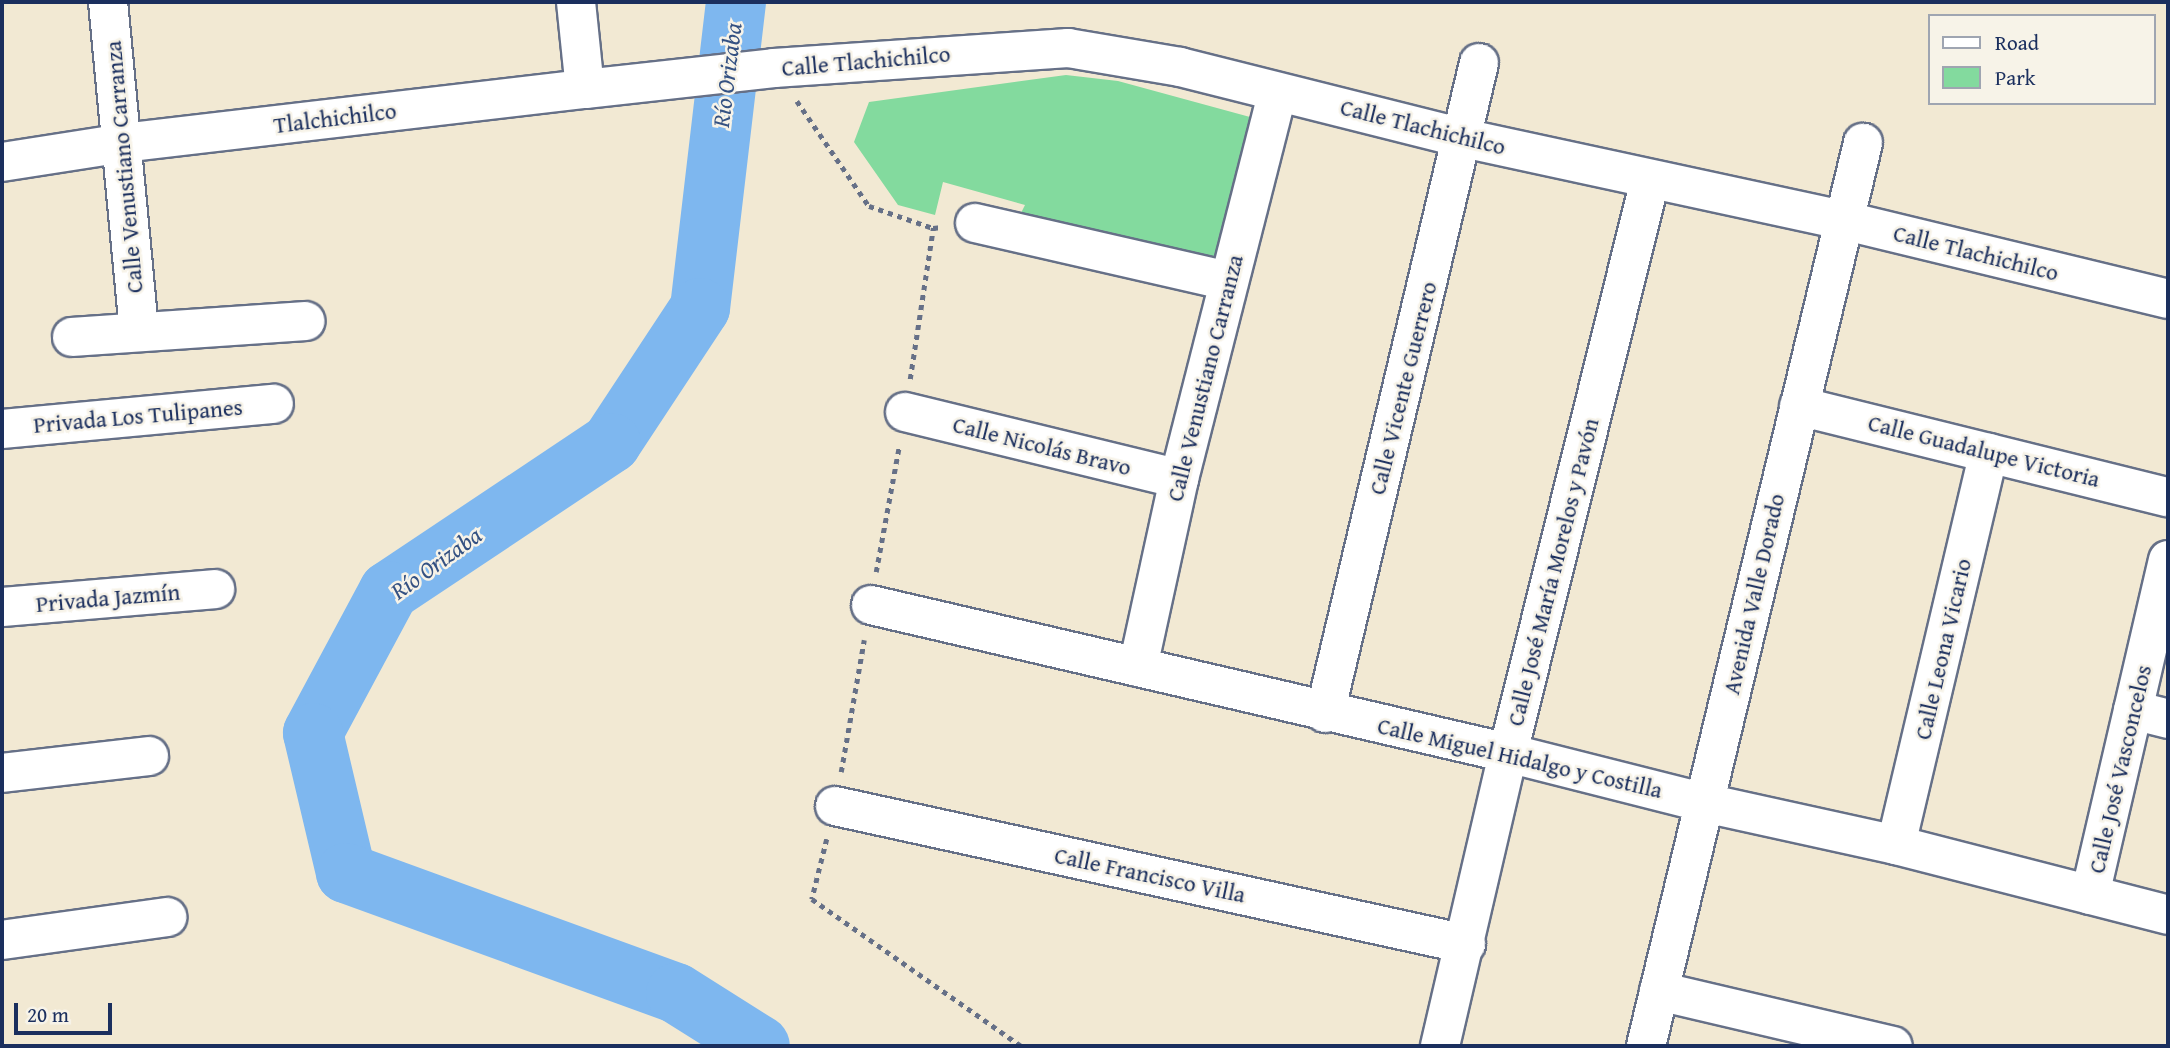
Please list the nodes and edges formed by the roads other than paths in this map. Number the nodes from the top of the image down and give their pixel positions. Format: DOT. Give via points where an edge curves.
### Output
graph roads {
  1 [pos="108,2"];
  2 [pos="576,2"];
  3 [pos="1479,63"];
  4 [pos="669,80"];
  5 [pos="585,89"];
  6 [pos="1278,92"];
  7 [pos="1463,138"];
  8 [pos="123,142"];
  9 [pos="1863,143"];
  10 [pos="2,162"];
  11 [pos="1650,180"];
  12 [pos="1846,221"];
  13 [pos="975,223"];
  14 [pos="1228,281"];
  15 [pos="2168,299"];
  16 [pos="305,321"];
  17 [pos="139,332"];
  18 [pos="72,337"];
  19 [pos="274,404"];
  20 [pos="1799,406"];
  21 [pos="905,412"];
  22 [pos="2,429"];
  23 [pos="1989,453"];
  24 [pos="1179,479"];
  25 [pos="2168,496"];
  26 [pos="2168,560"];
  27 [pos="215,589"];
  28 [pos="871,605"];
  29 [pos="2,607"];
  30 [pos="1138,667"];
  31 [pos="1325,713"];
  32 [pos="2151,715"];
  33 [pos="1508,753"];
  34 [pos="149,756"];
  35 [pos="2,773"];
  36 [pos="1705,803"];
  37 [pos="835,806"];
  38 [pos="1896,845"];
  39 [pos="2090,895"];
  40 [pos="2168,915"];
  41 [pos="167,918"];
  42 [pos="2,940"];
  43 [pos="1466,944"];
  44 [pos="1659,991"];
  45 [pos="1440,1046"];
  46 [pos="1646,1046"];
  47 [pos="1893,1046"];
  1 -- 8 [label="street, Calle Venustiano Carranza"];
  2 -- 5 [label="street"];
  3 -- 7 [label="street, Calle Vicente Guerrero"];
  4 -- 5 [label="street, Tlalchichilco"];
  4 -- 6 [label="street, Calle Tlachichilco" via="1068,48 1180,67"];
  5 -- 8 [label="street, Tlalchichilco"];
  6 -- 7 [label="street, Calle Tlachichilco"];
  6 -- 14 [label="street, Calle Venustiano Carranza"];
  7 -- 11 [label="street, Calle Tlachichilco"];
  7 -- 31 [label="street, Calle Vicente Guerrero"];
  8 -- 10 [label="street, Tlalchichilco"];
  8 -- 17 [label="street, Calle Venustiano Carranza"];
  9 -- 12 [label="street, Avenida Valle Dorado"];
  11 -- 12 [label="street, Calle Tlachichilco"];
  11 -- 33 [label="street, Calle José María Morelos y Pavón"];
  12 -- 15 [label="street, Calle Tlachichilco"];
  12 -- 20 [label="street, Avenida Valle Dorado"];
  13 -- 14 [label="street"];
  14 -- 24 [label="street, Calle Venustiano Carranza"];
  16 -- 17 [label="street"];
  17 -- 18 [label="street"];
  19 -- 22 [label="street, Privada Los Tulipanes"];
  20 -- 23 [label="street, Calle Guadalupe Victoria"];
  20 -- 36 [label="street, Avenida Valle Dorado"];
  21 -- 24 [label="street, Calle Nicolás Bravo"];
  23 -- 25 [label="street, Calle Guadalupe Victoria"];
  23 -- 38 [label="street, Calle Leona Vicario"];
  24 -- 30 [label="street, Calle Venustiano Carranza"];
  26 -- 32 [label="street, Calle José Vasconcelos"];
  27 -- 29 [label="street, Privada Jazmín"];
  28 -- 30 [label="street, Calle Miguel Hidalgo y Costilla"];
  30 -- 31 [label="street, Calle Miguel Hidalgo y Costilla"];
  31 -- 33 [label="street, Calle Miguel Hidalgo y Costilla"];
  32 -- 39 [label="street, Calle José Vasconcelos"];
  33 -- 36 [label="street, Calle Miguel Hidalgo y Costilla"];
  33 -- 43 [label="street, Calle José María Morelos y Pavón"];
  34 -- 35 [label="street"];
  36 -- 38 [label="street, Calle Miguel Hidalgo y Costilla"];
  36 -- 44 [label="street, Avenida Valle Dorado"];
  37 -- 43 [label="street, Calle Francisco Villa"];
  38 -- 39 [label="street, Calle Miguel Hidalgo y Costilla"];
  39 -- 40 [label="street, Calle Miguel Hidalgo y Costilla"];
  41 -- 42 [label="street"];
  43 -- 45 [label="street, Calle José María Morelos y Pavón"];
  44 -- 46 [label="street, Avenida Valle Dorado"];
  44 -- 47 [label="street"];
}
